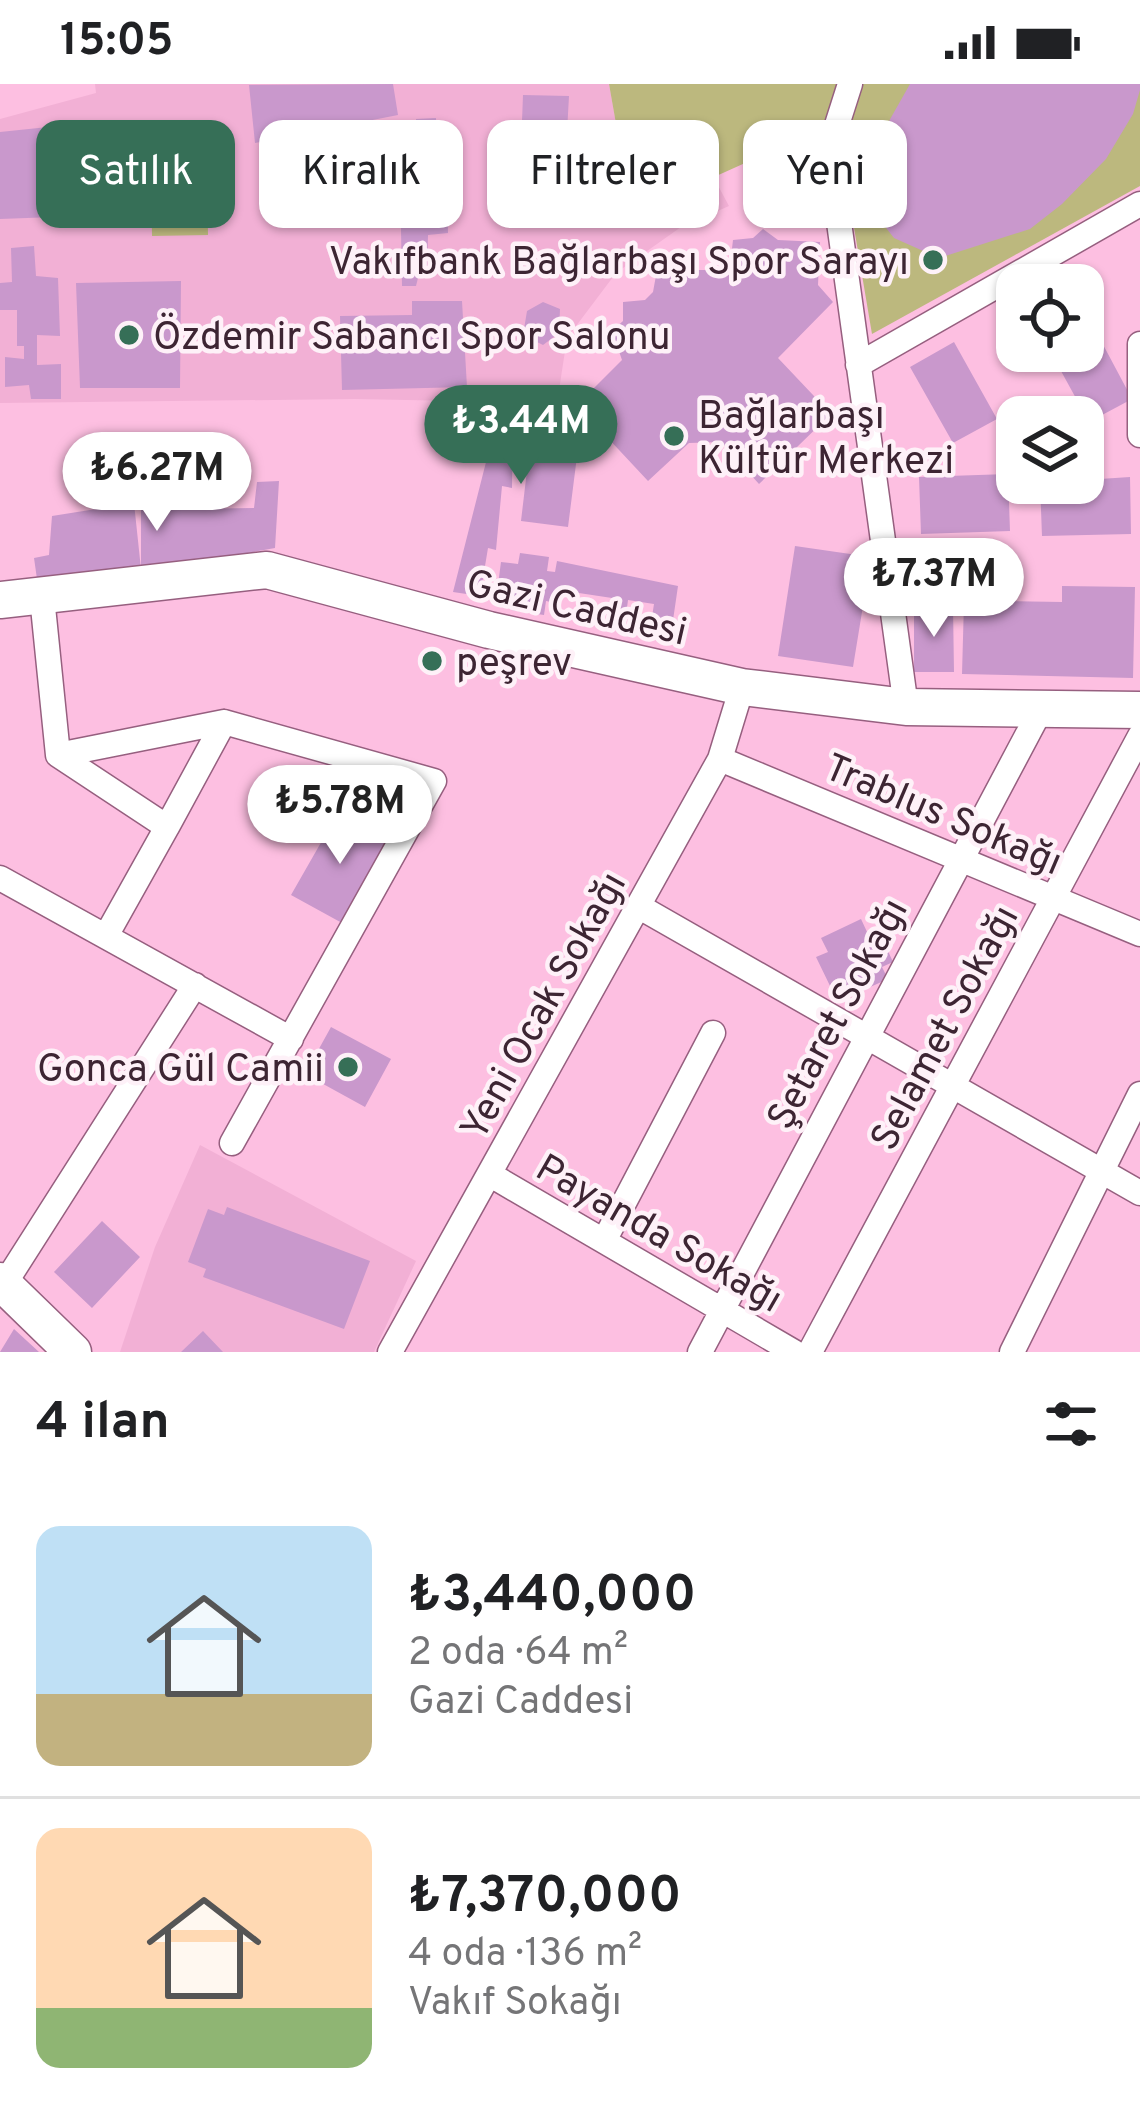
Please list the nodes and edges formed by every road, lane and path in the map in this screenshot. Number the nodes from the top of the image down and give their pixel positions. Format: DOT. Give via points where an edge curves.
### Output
graph roads {
  1 [pos="850,84"];
  2 [pos="1140,204"];
  3 [pos="1140,344"];
  4 [pos="858,365"];
  5 [pos="1140,435"];
  6 [pos="42,597"];
  7 [pos="0,600"];
  8 [pos="742,687"];
  9 [pos="906,707"];
  10 [pos="1140,710"];
  11 [pos="1040,711"];
  12 [pos="224,722"];
  13 [pos="1140,736"];
  14 [pos="58,755"];
  15 [pos="720,759"];
  16 [pos="167,827"];
  17 [pos="957,858"];
  18 [pos="0,878"];
  19 [pos="1053,898"];
  20 [pos="638,906"];
  21 [pos="1140,934"];
  22 [pos="106,936"];
  23 [pos="195,985"];
  24 [pos="713,1033"];
  25 [pos="865,1036"];
  26 [pos="291,1039"];
  27 [pos="952,1086"];
  28 [pos="1140,1094"];
  29 [pos="232,1143"];
  30 [pos="1102,1171"];
  31 [pos="489,1174"];
  32 [pos="1140,1193"];
  33 [pos="604,1241"];
  34 [pos="1,1286"];
  35 [pos="722,1310"];
  36 [pos="73,1352"];
  37 [pos="390,1352"];
  38 [pos="700,1352"];
  39 [pos="794,1352"];
  40 [pos="810,1352"];
  41 [pos="1012,1352"];
  1 -- 4 [label="street" via="829,150"];
  2 -- 4 [label="street"];
  3 -- 5 [label="street"];
  4 -- 9 [label="street"];
  6 -- 7 [label="street, Gazi Caddesi"];
  6 -- 8 [label="street, Gazi Caddesi" via="267,570"];
  6 -- 14 [label="street"];
  8 -- 9 [label="street, Gazi Caddesi"];
  8 -- 15 [label="street, Yeni Ocak Sokağı"];
  9 -- 11 [label="street, Gazi Caddesi"];
  10 -- 11 [label="street, Gazi Caddesi"];
  11 -- 17 [label="street, Şetaret Sokağı"];
  12 -- 14 [label="street"];
  12 -- 16 [label="street"];
  12 -- 26 [label="street" via="434,781"];
  13 -- 19 [label="street, Selamet Sokağı"];
  14 -- 16 [label="street"];
  15 -- 17 [label="street, Trablus Sokağı"];
  15 -- 20 [label="street, Yeni Ocak Sokağı"];
  16 -- 22 [label="street"];
  17 -- 19 [label="street, Trablus Sokağı"];
  17 -- 25 [label="street, Şetaret Sokağı"];
  18 -- 22 [label="street"];
  19 -- 21 [label="street, Trablus Sokağı"];
  19 -- 27 [label="street, Selamet Sokağı"];
  20 -- 25 [label="street"];
  20 -- 31 [label="street, Yeni Ocak Sokağı"];
  22 -- 23 [label="street"];
  23 -- 26 [label="street"];
  23 -- 34 [label="street"];
  24 -- 33 [label="street"];
  25 -- 27 [label="street"];
  25 -- 35 [label="street, Şetaret Sokağı"];
  26 -- 29 [label="street"];
  27 -- 30 [label="street"];
  27 -- 40 [label="street, Selamet Sokağı"];
  28 -- 30 [label="street"];
  30 -- 32 [label="street"];
  30 -- 41 [label="street"];
  31 -- 33 [label="street, Payanda Sokağı"];
  31 -- 37 [label="street, Yeni Ocak Sokağı"];
  33 -- 35 [label="street, Payanda Sokağı"];
  34 -- 36 [label="street"];
  35 -- 38 [label="street, Şetaret Sokağı"];
  35 -- 39 [label="street, Payanda Sokağı"];
}
